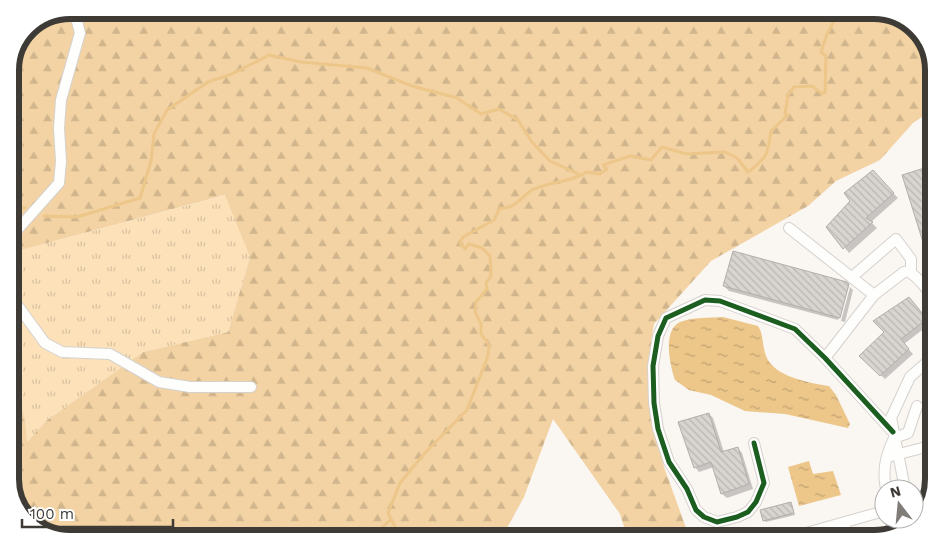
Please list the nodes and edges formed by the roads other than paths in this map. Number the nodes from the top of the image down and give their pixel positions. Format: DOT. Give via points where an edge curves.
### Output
graph roads {
  1 [pos="76,19"];
  2 [pos="19,228"];
  3 [pos="789,228"];
  4 [pos="911,273"];
  5 [pos="852,277"];
  6 [pos="925,286"];
  7 [pos="874,295"];
  8 [pos="19,307"];
  9 [pos="825,358"];
  10 [pos="925,364"];
  11 [pos="251,386"];
  12 [pos="917,406"];
  13 [pos="893,435"];
  14 [pos="754,443"];
  15 [pos="925,447"];
  16 [pos="897,455"];
  17 [pos="885,458"];
  18 [pos="884,479"];
  19 [pos="903,479"];
  20 [pos="874,514"];
  21 [pos="844,523"];
  22 [pos="830,530"];
  23 [pos="846,530"];
  1 -- 2 [label="street" via="80,33 61,100 59,183"];
  3 -- 5 [label="street"];
  4 -- 5 [label="street" via="911,259 896,239"];
  4 -- 6 [label="street"];
  4 -- 7 [label="street" via="904,272"];
  5 -- 7 [label="street"];
  7 -- 9 [label="street"];
  8 -- 11 [label="street" via="45,343 62,352 110,354 159,382 190,387"];
  9 -- 13 [label="street"];
  9 -- 14 [label="street" via="794,329 720,301 705,300 666,318 658,336 653,366 658,429 669,462 696,510 704,517 717,522 737,517 748,512 756,502 764,482"];
  10 -- 13 [label="street" via="910,377 891,418"];
  12 -- 13 [label="street" via="908,433"];
  13 -- 16 [label="street"];
  13 -- 17 [label="street"];
  15 -- 16 [label="street"];
  16 -- 17 [label="street"];
  16 -- 19 [label="street"];
  17 -- 18 [label="street"];
  20 -- 21 [label="street"];
  21 -- 22 [label="street"];
  21 -- 23 [label="street"];
}
